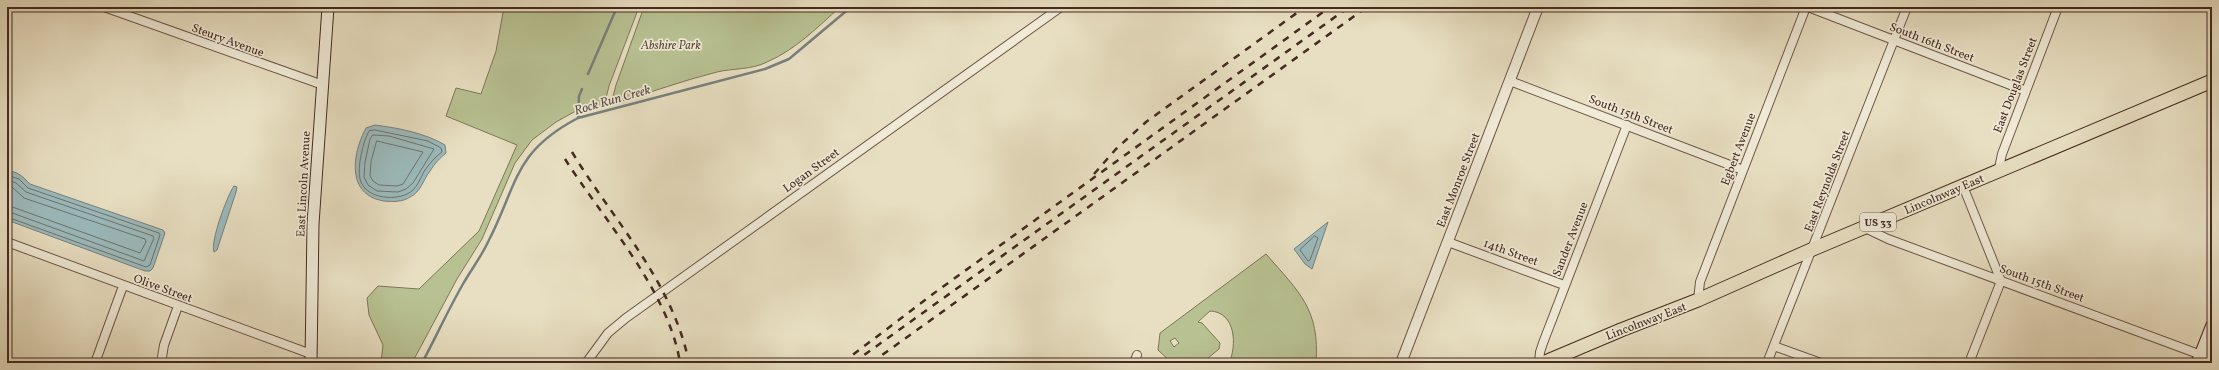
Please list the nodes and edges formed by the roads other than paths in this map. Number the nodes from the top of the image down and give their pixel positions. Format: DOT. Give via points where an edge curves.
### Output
graph roads {
  1 [pos="104,7"];
  2 [pos="328,7"];
  3 [pos="1061,7"];
  4 [pos="1538,7"];
  5 [pos="1807,7"];
  6 [pos="1907,7"];
  7 [pos="2058,7"];
  8 [pos="1822,10"];
  9 [pos="1894,40"];
  10 [pos="1510,81"];
  11 [pos="2212,81"];
  12 [pos="323,85"];
  13 [pos="2026,91"];
  14 [pos="1627,125"];
  15 [pos="1743,170"];
  16 [pos="1998,172"];
  17 [pos="1963,186"];
  18 [pos="1865,228"];
  19 [pos="7,242"];
  20 [pos="1448,242"];
  21 [pos="1813,249"];
  22 [pos="2001,281"];
  23 [pos="1564,285"];
  24 [pos="123,286"];
  25 [pos="1698,300"];
  26 [pos="178,306"];
  27 [pos="2212,325"];
  28 [pos="1774,346"];
  29 [pos="1137,355"];
  30 [pos="311,359"];
  31 [pos="2199,359"];
  32 [pos="2212,359"];
  33 [pos="95,363"];
  34 [pos="161,363"];
  35 [pos="586,363"];
  36 [pos="1134,363"];
  37 [pos="1401,363"];
  38 [pos="1539,363"];
  39 [pos="1543,363"];
  40 [pos="1767,363"];
  41 [pos="1821,363"];
  42 [pos="1969,363"];
  1 -- 12 [label="street, Steury Avenue"];
  2 -- 12 [label="main road, East Lincoln Avenue"];
  3 -- 35 [label="street, Logan Street" via="626,318 608,333"];
  4 -- 10 [label="street, East Monroe Street"];
  5 -- 8 [label="street, South 16th Street"];
  5 -- 15 [label="street, Egbert Avenue"];
  6 -- 9 [label="street, East Reynolds Street"];
  7 -- 13 [label="street, East Douglas Street"];
  8 -- 9 [label="street, South 16th Street"];
  9 -- 13 [label="street, South 16th Street"];
  9 -- 21 [label="street, East Reynolds Street"];
  10 -- 14 [label="street, South 15th Street"];
  10 -- 20 [label="street, East Monroe Street"];
  11 -- 16 [label="highway, Lincolnway East / US 33"];
  12 -- 30 [label="main road, East Lincoln Avenue" via="313,224"];
  13 -- 16 [label="street, East Douglas Street" via="2002,154"];
  14 -- 15 [label="street, South 15th Street"];
  14 -- 23 [label="street, Sander Avenue"];
  15 -- 25 [label="street, Egbert Avenue" via="1700,282"];
  16 -- 17 [label="highway, Lincolnway East / US 33"];
  17 -- 18 [label="highway, Lincolnway East / US 33"];
  17 -- 22 [label="street"];
  18 -- 21 [label="highway, Lincolnway East / US 33"];
  18 -- 22 [label="street, South 15th Street"];
  19 -- 24 [label="street, Olive Street"];
  20 -- 23 [label="street, 14th Street"];
  20 -- 37 [label="street, East Monroe Street"];
  21 -- 25 [label="highway, Lincolnway East / US 33"];
  21 -- 28 [label="street, East Reynolds Street"];
  22 -- 31 [label="street, South 15th Street"];
  22 -- 42 [label="street"];
  23 -- 38 [label="street, Sander Avenue" via="1540,352"];
  24 -- 26 [label="street, Olive Street"];
  24 -- 33 [label="street"];
  25 -- 39 [label="highway, Lincolnway East / US 33"];
  26 -- 30 [label="street, Olive Street"];
  26 -- 34 [label="street" via="164,345"];
  27 -- 31 [label="main road"];
  28 -- 40 [label="street, East Reynolds Street"];
  28 -- 41 [label="street"];
  29 -- 36 [label="street"];
  31 -- 32 [label="street, South 15th Street"];
}
